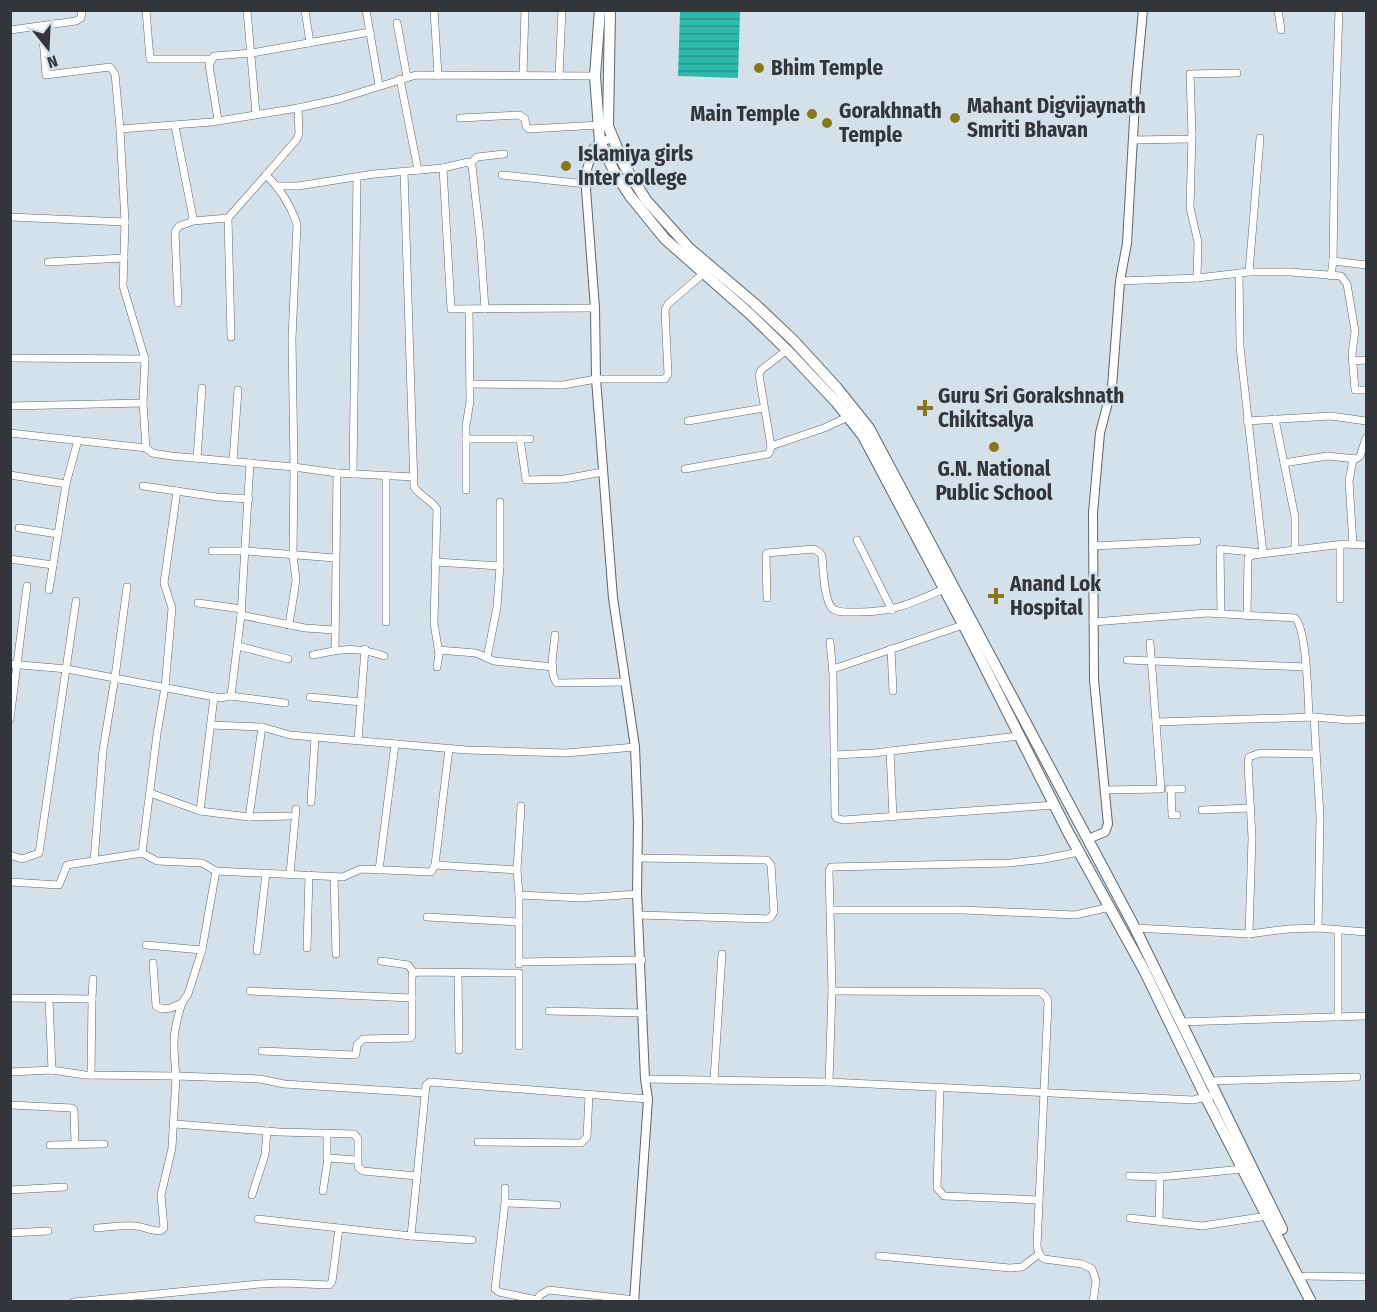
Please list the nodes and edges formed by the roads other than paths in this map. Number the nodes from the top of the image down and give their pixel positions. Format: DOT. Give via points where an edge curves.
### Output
graph roads {
  1 [pos="82,10"];
  2 [pos="146,10"];
  3 [pos="247,10"];
  4 [pos="305,10"];
  5 [pos="366,10"];
  6 [pos="434,10"];
  7 [pos="525,10"];
  8 [pos="562,10"];
  9 [pos="600,10"];
  10 [pos="610,10"];
  11 [pos="1143,10"];
  12 [pos="1278,10"];
  13 [pos="1339,10"];
  14 [pos="397,24"];
  15 [pos="42,26"];
  16 [pos="10,30"];
  17 [pos="1281,30"];
  18 [pos="370,32"];
  19 [pos="310,43"];
  20 [pos="252,53"];
  21 [pos="210,59"];
  22 [pos="1237,73"];
  23 [pos="438,75"];
  24 [pos="524,75"];
  25 [pos="559,76"];
  26 [pos="595,76"];
  27 [pos="404,78"];
  28 [pos="379,85"];
  29 [pos="298,108"];
  30 [pos="256,114"];
  31 [pos="460,118"];
  32 [pos="218,120"];
  33 [pos="599,125"];
  34 [pos="175,126"];
  35 [pos="120,129"];
  36 [pos="1192,135"];
  37 [pos="613,138"];
  38 [pos="1260,138"];
  39 [pos="1133,140"];
  40 [pos="600,142"];
  41 [pos="504,154"];
  42 [pos="471,163"];
  43 [pos="443,168"];
  44 [pos="418,170"];
  45 [pos="405,171"];
  46 [pos="266,175"];
  47 [pos="502,175"];
  48 [pos="357,177"];
  49 [pos="586,184"];
  50 [pos="278,186"];
  51 [pos="10,217"];
  52 [pos="228,218"];
  53 [pos="192,221"];
  54 [pos="125,222"];
  55 [pos="124,258"];
  56 [pos="1333,261"];
  57 [pos="48,262"];
  58 [pos="1366,265"];
  59 [pos="1249,272"];
  60 [pos="704,273"];
  61 [pos="1239,273"];
  62 [pos="1331,276"];
  63 [pos="1197,278"];
  64 [pos="1120,281"];
  65 [pos="177,303"];
  66 [pos="595,308"];
  67 [pos="469,309"];
  68 [pos="485,309"];
  69 [pos="231,337"];
  70 [pos="787,350"];
  71 [pos="10,358"];
  72 [pos="145,359"];
  73 [pos="1352,360"];
  74 [pos="1366,360"];
  75 [pos="596,379"];
  76 [pos="470,384"];
  77 [pos="202,388"];
  78 [pos="238,390"];
  79 [pos="1366,390"];
  80 [pos="143,403"];
  81 [pos="10,406"];
  82 [pos="764,408"];
  83 [pos="848,417"];
  84 [pos="1275,419"];
  85 [pos="688,421"];
  86 [pos="1247,421"];
  87 [pos="1366,421"];
  88 [pos="10,433"];
  89 [pos="1366,438"];
  90 [pos="466,439"];
  91 [pos="520,439"];
  92 [pos="530,439"];
  93 [pos="78,440"];
  94 [pos="771,446"];
  95 [pos="146,448"];
  96 [pos="197,459"];
  97 [pos="1353,459"];
  98 [pos="233,461"];
  99 [pos="250,463"];
  100 [pos="1284,463"];
  101 [pos="294,467"];
  102 [pos="685,469"];
  103 [pos="603,472"];
  104 [pos="337,473"];
  105 [pos="353,474"];
  106 [pos="10,475"];
  107 [pos="386,476"];
  108 [pos="414,477"];
  109 [pos="66,484"];
  110 [pos="143,486"];
  111 [pos="466,490"];
  112 [pos="177,491"];
  113 [pos="249,499"];
  114 [pos="500,502"];
  115 [pos="19,528"];
  116 [pos="58,534"];
  117 [pos="857,540"];
  118 [pos="1197,541"];
  119 [pos="1340,545"];
  120 [pos="1353,545"];
  121 [pos="1366,545"];
  122 [pos="1093,546"];
  123 [pos="1295,550"];
  124 [pos="212,551"];
  125 [pos="246,551"];
  126 [pos="1263,554"];
  127 [pos="293,556"];
  128 [pos="335,558"];
  129 [pos="10,559"];
  130 [pos="436,562"];
  131 [pos="53,565"];
  132 [pos="500,566"];
  133 [pos="27,586"];
  134 [pos="127,587"];
  135 [pos="944,589"];
  136 [pos="49,590"];
  137 [pos="767,598"];
  138 [pos="1340,598"];
  139 [pos="76,601"];
  140 [pos="198,603"];
  141 [pos="892,610"];
  142 [pos="242,612"];
  143 [pos="1221,614"];
  144 [pos="1246,616"];
  145 [pos="386,622"];
  146 [pos="1093,622"];
  147 [pos="289,625"];
  148 [pos="963,625"];
  149 [pos="335,630"];
  150 [pos="555,635"];
  151 [pos="830,642"];
  152 [pos="1150,643"];
  153 [pos="238,646"];
  154 [pos="365,649"];
  155 [pos="891,649"];
  156 [pos="335,650"];
  157 [pos="438,650"];
  158 [pos="313,655"];
  159 [pos="384,656"];
  160 [pos="288,658"];
  161 [pos="487,658"];
  162 [pos="1127,660"];
  163 [pos="1151,660"];
  164 [pos="14,665"];
  165 [pos="553,667"];
  166 [pos="1306,667"];
  167 [pos="437,668"];
  168 [pos="67,669"];
  169 [pos="833,669"];
  170 [pos="115,677"];
  171 [pos="625,682"];
  172 [pos="165,687"];
  173 [pos="893,691"];
  174 [pos="214,696"];
  175 [pos="231,696"];
  176 [pos="310,697"];
  177 [pos="361,702"];
  178 [pos="285,703"];
  179 [pos="1312,717"];
  180 [pos="10,719"];
  181 [pos="1366,719"];
  182 [pos="1156,722"];
  183 [pos="210,725"];
  184 [pos="262,727"];
  185 [pos="1020,736"];
  186 [pos="315,737"];
  187 [pos="358,740"];
  188 [pos="395,744"];
  189 [pos="635,747"];
  190 [pos="448,748"];
  191 [pos="890,752"];
  192 [pos="834,754"];
  193 [pos="1316,754"];
  194 [pos="1161,789"];
  195 [pos="1171,789"];
  196 [pos="1182,789"];
  197 [pos="1105,790"];
  198 [pos="150,793"];
  199 [pos="311,802"];
  200 [pos="1055,805"];
  201 [pos="521,806"];
  202 [pos="1251,808"];
  203 [pos="296,809"];
  204 [pos="1202,810"];
  205 [pos="200,811"];
  206 [pos="1177,815"];
  207 [pos="289,816"];
  208 [pos="249,817"];
  209 [pos="893,817"];
  210 [pos="1088,839"];
  211 [pos="1079,852"];
  212 [pos="142,853"];
  213 [pos="10,855"];
  214 [pos="638,858"];
  215 [pos="94,861"];
  216 [pos="435,865"];
  217 [pos="379,870"];
  218 [pos="517,870"];
  219 [pos="216,871"];
  220 [pos="266,873"];
  221 [pos="290,874"];
  222 [pos="309,875"];
  223 [pos="334,877"];
  224 [pos="10,882"];
  225 [pos="637,894"];
  226 [pos="519,895"];
  227 [pos="1110,907"];
  228 [pos="831,910"];
  229 [pos="639,915"];
  230 [pos="427,917"];
  231 [pos="519,922"];
  232 [pos="1134,928"];
  233 [pos="1318,928"];
  234 [pos="1338,930"];
  235 [pos="1366,932"];
  236 [pos="1249,934"];
  237 [pos="146,945"];
  238 [pos="308,948"];
  239 [pos="202,950"];
  240 [pos="257,951"];
  241 [pos="336,954"];
  242 [pos="722,954"];
  243 [pos="381,960"];
  244 [pos="642,960"];
  245 [pos="519,962"];
  246 [pos="153,963"];
  247 [pos="414,973"];
  248 [pos="458,973"];
  249 [pos="519,973"];
  250 [pos="93,979"];
  251 [pos="250,991"];
  252 [pos="832,991"];
  253 [pos="412,998"];
  254 [pos="10,999"];
  255 [pos="50,999"];
  256 [pos="92,999"];
  257 [pos="182,1003"];
  258 [pos="549,1011"];
  259 [pos="643,1013"];
  260 [pos="1366,1016"];
  261 [pos="1338,1017"];
  262 [pos="1180,1022"];
  263 [pos="519,1046"];
  264 [pos="459,1050"];
  265 [pos="262,1052"];
  266 [pos="52,1070"];
  267 [pos="10,1072"];
  268 [pos="91,1075"];
  269 [pos="176,1076"];
  270 [pos="1357,1077"];
  271 [pos="645,1078"];
  272 [pos="714,1080"];
  273 [pos="1208,1081"];
  274 [pos="829,1082"];
  275 [pos="940,1088"];
  276 [pos="425,1093"];
  277 [pos="1044,1093"];
  278 [pos="589,1095"];
  279 [pos="1210,1096"];
  280 [pos="648,1099"];
  281 [pos="10,1105"];
  282 [pos="175,1124"];
  283 [pos="267,1131"];
  284 [pos="327,1133"];
  285 [pos="478,1142"];
  286 [pos="104,1144"];
  287 [pos="50,1145"];
  288 [pos="75,1145"];
  289 [pos="327,1159"];
  290 [pos="357,1160"];
  291 [pos="1243,1168"];
  292 [pos="417,1176"];
  293 [pos="1129,1176"];
  294 [pos="1160,1177"];
  295 [pos="64,1187"];
  296 [pos="505,1188"];
  297 [pos="10,1190"];
  298 [pos="323,1191"];
  299 [pos="252,1195"];
  300 [pos="1040,1200"];
  301 [pos="505,1203"];
  302 [pos="557,1205"];
  303 [pos="1267,1216"];
  304 [pos="1130,1218"];
  305 [pos="258,1219"];
  306 [pos="1159,1221"];
  307 [pos="97,1228"];
  308 [pos="339,1228"];
  309 [pos="48,1231"];
  310 [pos="10,1233"];
  311 [pos="411,1236"];
  312 [pos="472,1240"];
  313 [pos="1039,1254"];
  314 [pos="879,1256"];
  315 [pos="1305,1276"];
  316 [pos="1366,1277"];
  317 [pos="537,1301"];
  318 [pos="634,1301"];
  319 [pos="74,1302"];
  320 [pos="1093,1302"];
  321 [pos="1311,1302"];
  322 [pos="1318,1302"];
  1 -- 15 [label="street" via="76,21"];
  2 -- 21 [label="street" via="150,59"];
  3 -- 20 [label="street"];
  4 -- 19 [label="street"];
  5 -- 18 [label="street"];
  6 -- 23 [label="street"];
  7 -- 24 [label="street"];
  8 -- 25 [label="street"];
  9 -- 26 [label="main road"];
  10 -- 37 [label="main road" via="608,126"];
  11 -- 39 [label="street"];
  12 -- 17 [label="street"];
  13 -- 56 [label="street"];
  14 -- 27 [label="street"];
  15 -- 16 [label="street"];
  15 -- 35 [label="street" via="46,75 110,67 113,70"];
  18 -- 19 [label="street"];
  18 -- 28 [label="street"];
  19 -- 20 [label="street"];
  20 -- 21 [label="street"];
  20 -- 30 [label="street"];
  21 -- 32 [label="street"];
  22 -- 36 [label="street" via="1190,75"];
  23 -- 24 [label="street"];
  23 -- 27 [label="street"];
  24 -- 25 [label="street"];
  25 -- 26 [label="street"];
  26 -- 33 [label="main road"];
  27 -- 28 [label="street"];
  27 -- 44 [label="street"];
  28 -- 29 [label="street"];
  29 -- 30 [label="street"];
  29 -- 46 [label="street" via="297,139"];
  30 -- 32 [label="street"];
  31 -- 33 [label="street" via="519,115 529,129"];
  32 -- 34 [label="street"];
  33 -- 40 [label="main road"];
  34 -- 35 [label="street"];
  34 -- 53 [label="street"];
  35 -- 54 [label="street"];
  36 -- 39 [label="street" via="1187,140"];
  36 -- 63 [label="street" via="1190,208 1198,242"];
  37 -- 40 [label="street"];
  37 -- 210 [label="main road" via="646,200 682,240 794,341 866,422"];
  38 -- 59 [label="street"];
  39 -- 64 [label="street" via="1127,243"];
  40 -- 49 [label="street" via="593,149"];
  40 -- 60 [label="main road" via="614,171 645,216"];
  41 -- 42 [label="street" via="477,157"];
  42 -- 43 [label="street"];
  42 -- 68 [label="street"];
  43 -- 44 [label="street"];
  43 -- 67 [label="street" via="450,306"];
  44 -- 45 [label="street"];
  45 -- 48 [label="street"];
  45 -- 108 [label="street"];
  46 -- 50 [label="street"];
  46 -- 52 [label="street"];
  47 -- 49 [label="street"];
  48 -- 50 [label="street"];
  48 -- 105 [label="street"];
  49 -- 66 [label="street"];
  50 -- 101 [label="street" via="297,224 292,339"];
  51 -- 54 [label="street"];
  52 -- 53 [label="street"];
  52 -- 69 [label="street"];
  53 -- 65 [label="street" via="175,232"];
  54 -- 55 [label="street"];
  55 -- 57 [label="street"];
  55 -- 72 [label="street" via="123,286"];
  56 -- 58 [label="street"];
  56 -- 62 [label="street"];
  59 -- 61 [label="street"];
  59 -- 62 [label="street"];
  60 -- 70 [label="main road"];
  60 -- 75 [label="street" via="665,310 665,379"];
  61 -- 63 [label="street"];
  61 -- 86 [label="street" via="1239,334"];
  62 -- 73 [label="street" via="1344,278 1347,284 1355,331"];
  63 -- 64 [label="street"];
  64 -- 122 [label="street" via="1112,387 1099,444"];
  66 -- 68 [label="street"];
  66 -- 75 [label="street"];
  67 -- 68 [label="street"];
  67 -- 76 [label="street"];
  70 -- 82 [label="street" via="761,370 759,383"];
  70 -- 83 [label="main road"];
  71 -- 72 [label="street"];
  72 -- 80 [label="street"];
  73 -- 74 [label="street"];
  73 -- 79 [label="street" via="1355,390"];
  75 -- 76 [label="street" via="563,385"];
  75 -- 103 [label="street"];
  76 -- 90 [label="street"];
  77 -- 96 [label="street"];
  78 -- 98 [label="street"];
  80 -- 81 [label="street"];
  80 -- 95 [label="street"];
  82 -- 85 [label="street"];
  82 -- 94 [label="street"];
  83 -- 94 [label="street"];
  83 -- 135 [label="main road"];
  84 -- 86 [label="street"];
  84 -- 87 [label="street" via="1340,416"];
  84 -- 100 [label="street"];
  86 -- 126 [label="street"];
  88 -- 93 [label="street"];
  89 -- 97 [label="street" via="1360,456"];
  90 -- 91 [label="street"];
  90 -- 111 [label="street"];
  91 -- 92 [label="street"];
  91 -- 103 [label="street" via="526,480"];
  93 -- 95 [label="street"];
  93 -- 109 [label="street"];
  94 -- 102 [label="street" via="768,454"];
  95 -- 96 [label="street" via="152,453"];
  96 -- 98 [label="street"];
  97 -- 100 [label="street" via="1327,456"];
  97 -- 120 [label="street" via="1349,481"];
  98 -- 99 [label="street"];
  99 -- 101 [label="street"];
  99 -- 113 [label="street"];
  100 -- 123 [label="street" via="1294,517"];
  101 -- 104 [label="street"];
  101 -- 127 [label="street"];
  103 -- 171 [label="street" via="613,598"];
  104 -- 105 [label="street"];
  104 -- 128 [label="street"];
  105 -- 107 [label="street"];
  106 -- 109 [label="street"];
  107 -- 108 [label="street"];
  107 -- 145 [label="street"];
  108 -- 130 [label="street" via="417,492 437,509"];
  109 -- 116 [label="street"];
  110 -- 112 [label="street"];
  112 -- 113 [label="street"];
  112 -- 172 [label="street" via="164,583 172,608"];
  113 -- 125 [label="street"];
  114 -- 132 [label="street"];
  115 -- 116 [label="street"];
  116 -- 131 [label="street"];
  117 -- 141 [label="street"];
  118 -- 122 [label="street"];
  119 -- 120 [label="street"];
  119 -- 123 [label="street"];
  119 -- 138 [label="street"];
  120 -- 121 [label="street"];
  122 -- 146 [label="street"];
  123 -- 126 [label="street"];
  124 -- 125 [label="street"];
  125 -- 127 [label="street"];
  125 -- 142 [label="street"];
  126 -- 143 [label="street" via="1220,549"];
  126 -- 144 [label="street" via="1248,558"];
  127 -- 128 [label="street"];
  127 -- 147 [label="street" via="296,580"];
  128 -- 149 [label="street"];
  129 -- 131 [label="street"];
  130 -- 132 [label="street"];
  130 -- 157 [label="street" via="434,623"];
  131 -- 136 [label="street"];
  132 -- 161 [label="street" via="498,607"];
  133 -- 164 [label="street"];
  134 -- 170 [label="street"];
  135 -- 141 [label="street"];
  135 -- 148 [label="main road"];
  137 -- 141 [label="street" via="767,552 814,549 822,556 828,599 836,610"];
  139 -- 168 [label="street"];
  140 -- 142 [label="street"];
  142 -- 147 [label="street"];
  142 -- 153 [label="street"];
  143 -- 144 [label="street"];
  143 -- 146 [label="street"];
  144 -- 166 [label="street" via="1294,618 1301,626"];
  146 -- 197 [label="street" via="1094,680"];
  147 -- 149 [label="street"];
  148 -- 155 [label="street"];
  148 -- 185 [label="main road"];
  149 -- 156 [label="street"];
  150 -- 165 [label="street"];
  151 -- 169 [label="street"];
  152 -- 163 [label="street"];
  153 -- 160 [label="street"];
  153 -- 175 [label="street"];
  154 -- 156 [label="street"];
  154 -- 159 [label="street"];
  154 -- 177 [label="street"];
  155 -- 169 [label="street"];
  155 -- 173 [label="street"];
  156 -- 158 [label="street"];
  157 -- 161 [label="street" via="476,653"];
  157 -- 167 [label="street"];
  161 -- 165 [label="street"];
  162 -- 163 [label="street"];
  163 -- 166 [label="street"];
  163 -- 182 [label="street"];
  164 -- 168 [label="street"];
  164 -- 180 [label="street"];
  165 -- 171 [label="street" via="554,681 561,684"];
  166 -- 179 [label="street"];
  168 -- 170 [label="street"];
  168 -- 213 [label="street" via="39,853 22,859"];
  169 -- 192 [label="street"];
  170 -- 172 [label="street"];
  170 -- 215 [label="street" via="103,750"];
  171 -- 189 [label="street"];
  172 -- 174 [label="street"];
  172 -- 198 [label="street"];
  174 -- 175 [label="street"];
  174 -- 183 [label="street"];
  175 -- 178 [label="street"];
  176 -- 177 [label="street"];
  177 -- 187 [label="street"];
  179 -- 181 [label="street"];
  179 -- 182 [label="street"];
  179 -- 193 [label="street"];
  182 -- 194 [label="street"];
  183 -- 184 [label="street"];
  183 -- 205 [label="street"];
  184 -- 186 [label="street"];
  184 -- 208 [label="street"];
  185 -- 191 [label="street"];
  185 -- 200 [label="main road"];
  186 -- 187 [label="street"];
  186 -- 199 [label="street"];
  187 -- 188 [label="street"];
  188 -- 190 [label="street"];
  188 -- 217 [label="street"];
  189 -- 190 [label="street" via="566,753"];
  189 -- 214 [label="street"];
  190 -- 216 [label="street"];
  191 -- 192 [label="street"];
  191 -- 209 [label="street"];
  192 -- 209 [label="street" via="836,818"];
  193 -- 202 [label="street" via="1260,753 1249,757"];
  193 -- 233 [label="street" via="1320,817"];
  194 -- 195 [label="street"];
  194 -- 197 [label="street"];
  195 -- 196 [label="street"];
  195 -- 206 [label="street" via="1172,816"];
  197 -- 210 [label="street" via="1108,828"];
  198 -- 205 [label="street"];
  198 -- 212 [label="street"];
  200 -- 209 [label="street"];
  200 -- 211 [label="main road"];
  201 -- 218 [label="street"];
  202 -- 204 [label="street"];
  202 -- 236 [label="street"];
  203 -- 221 [label="street"];
  205 -- 208 [label="street"];
  207 -- 208 [label="street"];
  210 -- 232 [label="main road"];
  211 -- 227 [label="main road"];
  211 -- 228 [label="street" via="1010,863 835,865 829,871"];
  212 -- 215 [label="street"];
  212 -- 219 [label="street" via="157,861 202,863"];
  214 -- 225 [label="street"];
  214 -- 229 [label="street" via="767,860 771,865 774,912 768,919"];
  215 -- 224 [label="street" via="68,865 59,885"];
  216 -- 217 [label="street" via="431,872"];
  216 -- 218 [label="street"];
  217 -- 223 [label="street" via="361,869"];
  218 -- 226 [label="street"];
  219 -- 220 [label="street"];
  219 -- 239 [label="street"];
  220 -- 221 [label="street"];
  220 -- 240 [label="street"];
  221 -- 222 [label="street"];
  222 -- 223 [label="street"];
  222 -- 238 [label="street"];
  223 -- 241 [label="street"];
  225 -- 226 [label="street" via="580,898"];
  225 -- 229 [label="street"];
  226 -- 231 [label="street"];
  227 -- 228 [label="street" via="1075,915"];
  227 -- 279 [label="main road"];
  228 -- 252 [label="street"];
  229 -- 244 [label="street"];
  230 -- 231 [label="street"];
  231 -- 245 [label="street"];
  232 -- 236 [label="street"];
  232 -- 262 [label="main road"];
  233 -- 234 [label="street"];
  233 -- 236 [label="street"];
  234 -- 235 [label="street"];
  234 -- 261 [label="street"];
  237 -- 239 [label="street"];
  239 -- 257 [label="street"];
  242 -- 272 [label="street"];
  243 -- 247 [label="street" via="408,965"];
  244 -- 245 [label="street"];
  244 -- 259 [label="street"];
  245 -- 249 [label="street"];
  246 -- 257 [label="street" via="156,1006 171,1008"];
  247 -- 248 [label="street"];
  247 -- 253 [label="street"];
  248 -- 249 [label="street"];
  248 -- 264 [label="street"];
  249 -- 263 [label="street"];
  250 -- 256 [label="street"];
  251 -- 253 [label="street"];
  252 -- 274 [label="street"];
  252 -- 277 [label="street" via="1041,992 1048,1004"];
  253 -- 265 [label="street" via="410,1038 363,1039 357,1045 357,1054"];
  254 -- 255 [label="street"];
  255 -- 256 [label="street"];
  255 -- 266 [label="street"];
  256 -- 268 [label="street"];
  257 -- 269 [label="street" via="172,1040"];
  258 -- 259 [label="street"];
  259 -- 271 [label="street"];
  260 -- 261 [label="street"];
  261 -- 262 [label="street"];
  262 -- 273 [label="main road"];
  266 -- 267 [label="street"];
  266 -- 268 [label="street"];
  268 -- 269 [label="street"];
  269 -- 276 [label="street" via="260,1078 284,1084"];
  269 -- 282 [label="street"];
  270 -- 273 [label="street"];
  271 -- 272 [label="street"];
  271 -- 280 [label="street"];
  272 -- 274 [label="street"];
  273 -- 279 [label="main road"];
  274 -- 275 [label="street"];
  275 -- 277 [label="street"];
  275 -- 300 [label="street" via="940,1194"];
  276 -- 278 [label="street" via="430,1082"];
  276 -- 292 [label="street"];
  277 -- 279 [label="street" via="1192,1100"];
  277 -- 300 [label="street"];
  278 -- 280 [label="street"];
  278 -- 285 [label="street" via="587,1137 581,1143"];
  279 -- 291 [label="main road"];
  279 -- 315 [label="main road"];
  280 -- 318 [label="street"];
  281 -- 288 [label="street" via="72,1108"];
  282 -- 283 [label="street"];
  282 -- 307 [label="street" via="161,1195 162,1230 131,1226"];
  283 -- 284 [label="street"];
  283 -- 299 [label="street" via="266,1155"];
  284 -- 289 [label="street"];
  284 -- 290 [label="street" via="357,1136"];
  286 -- 288 [label="street"];
  287 -- 288 [label="street"];
  289 -- 290 [label="street"];
  289 -- 298 [label="street"];
  290 -- 292 [label="street" via="363,1171"];
  291 -- 294 [label="street"];
  291 -- 303 [label="main road"];
  292 -- 311 [label="street"];
  293 -- 294 [label="street"];
  294 -- 306 [label="street"];
  295 -- 297 [label="street"];
  296 -- 301 [label="street"];
  300 -- 313 [label="street"];
  301 -- 302 [label="street"];
  301 -- 317 [label="street" via="495,1288"];
  303 -- 306 [label="street" via="1202,1226"];
  303 -- 321 [label="main road"];
  304 -- 306 [label="street"];
  305 -- 308 [label="street"];
  308 -- 311 [label="street"];
  308 -- 319 [label="street" via="329,1285 260,1284"];
  309 -- 310 [label="street"];
  311 -- 312 [label="street"];
  313 -- 314 [label="street" via="1022,1267 1010,1268"];
  313 -- 320 [label="street" via="1044,1259 1083,1264 1092,1269 1096,1281"];
  315 -- 316 [label="street"];
  315 -- 322 [label="main road"];
  317 -- 318 [label="street" via="549,1290"];
}
